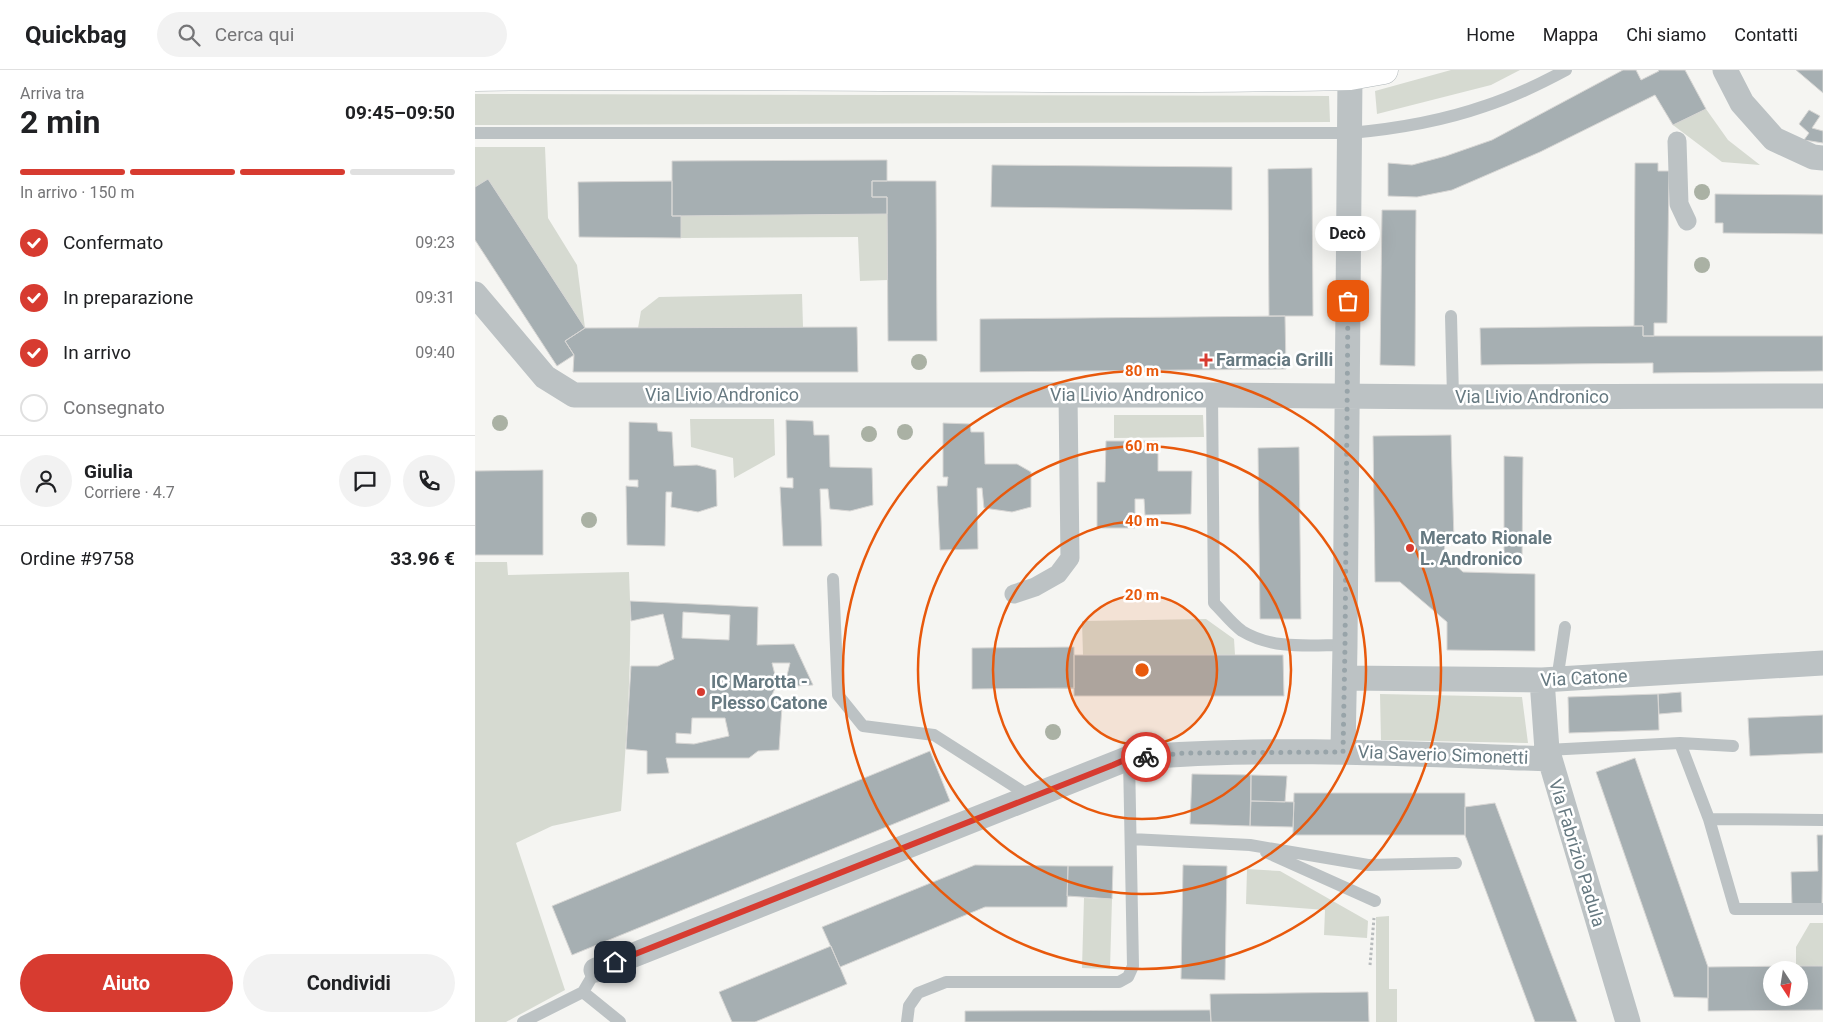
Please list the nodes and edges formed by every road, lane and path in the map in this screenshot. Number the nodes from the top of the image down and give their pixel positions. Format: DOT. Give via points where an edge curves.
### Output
graph roads {
  1 [pos="1384,70"];
  2 [pos="1566,70"];
  3 [pos="1725,70"];
  4 [pos="616,73"];
  5 [pos="1350,73"];
  6 [pos="475,77"];
  7 [pos="475,133"];
  8 [pos="1350,133"];
  9 [pos="1677,141"];
  10 [pos="1823,158"];
  11 [pos="1687,221"];
  12 [pos="475,294"];
  13 [pos="1451,316"];
  14 [pos="1067,395"];
  15 [pos="1212,395"];
  16 [pos="1346,396"];
  17 [pos="1823,396"];
  18 [pos="1453,397"];
  19 [pos="833,579"];
  20 [pos="1014,594"];
  21 [pos="1565,627"];
  22 [pos="1345,645"];
  23 [pos="1823,663"];
  24 [pos="1345,678"];
  25 [pos="1549,680"];
  26 [pos="1680,743"];
  27 [pos="1733,746"];
  28 [pos="1343,752"];
  29 [pos="1548,755"];
  30 [pos="1129,758"];
  31 [pos="1031,797"];
  32 [pos="1709,819"];
  33 [pos="1823,820"];
  34 [pos="1131,839"];
  35 [pos="1250,845"];
  36 [pos="1456,863"];
  37 [pos="1375,901"];
  38 [pos="1823,908"];
  39 [pos="1370,965"];
  40 [pos="596,970"];
  41 [pos="583,992"];
  42 [pos="523,1022"];
  43 [pos="620,1022"];
  44 [pos="907,1022"];
  45 [pos="1628,1022"];
  1 -- 5 [label="main road"];
  2 -- 8 [label="lane" via="1485,106 1392,129"];
  3 -- 10 [label="street" via="1742,103 1774,139 1813,157"];
  4 -- 5 [label="main road" via="1120,79"];
  4 -- 6 [label="main road"];
  5 -- 8 [label="street"];
  7 -- 8 [label="lane"];
  8 -- 16 [label="street"];
  9 -- 11 [label="street" via="1679,204"];
  12 -- 14 [label="street, Via Livio Andronico" via="545,377 575,395"];
  13 -- 18 [label="lane"];
  14 -- 15 [label="street, Via Livio Andronico"];
  14 -- 20 [label="street" via="1070,558 1058,574"];
  15 -- 16 [label="street, Via Livio Andronico"];
  15 -- 22 [label="lane" via="1214,603 1240,630 1261,641 1285,645"];
  16 -- 18 [label="street, Via Livio Andronico"];
  16 -- 22 [label="street"];
  17 -- 18 [label="street, Via Livio Andronico"];
  19 -- 31 [label="lane" via="838,695 863,726 934,735"];
  21 -- 25 [label="lane"];
  22 -- 24 [label="street"];
  23 -- 25 [label="street, Via Catone"];
  24 -- 25 [label="street, Via Catone"];
  24 -- 28 [label="street"];
  25 -- 29 [label="street, Via Fabrizio Padula"];
  26 -- 27 [label="lane"];
  26 -- 29 [label="lane"];
  26 -- 32 [label="lane"];
  28 -- 29 [label="street, Via Saverio Simonetti"];
  28 -- 30 [label="street, Via Saverio Simonetti" via="1185,753"];
  29 -- 45 [label="street, Via Fabrizio Padula"];
  30 -- 31 [label="street, Via Saverio Simonetti"];
  30 -- 34 [label="lane"];
  31 -- 40 [label="street, Via Saverio Simonetti"];
  32 -- 33 [label="lane"];
  32 -- 38 [label="lane" via="1735,909"];
  34 -- 35 [label="lane"];
  34 -- 44 [label="lane" via="1133,966 1128,978 1119,982 946,982 918,993 909,1006"];
  35 -- 36 [label="lane" via="1368,864"];
  35 -- 37 [label="lane"];
  37 -- 39 [label="path"];
  40 -- 41 [label="lane"];
  41 -- 42 [label="lane"];
  41 -- 43 [label="lane"];
}
